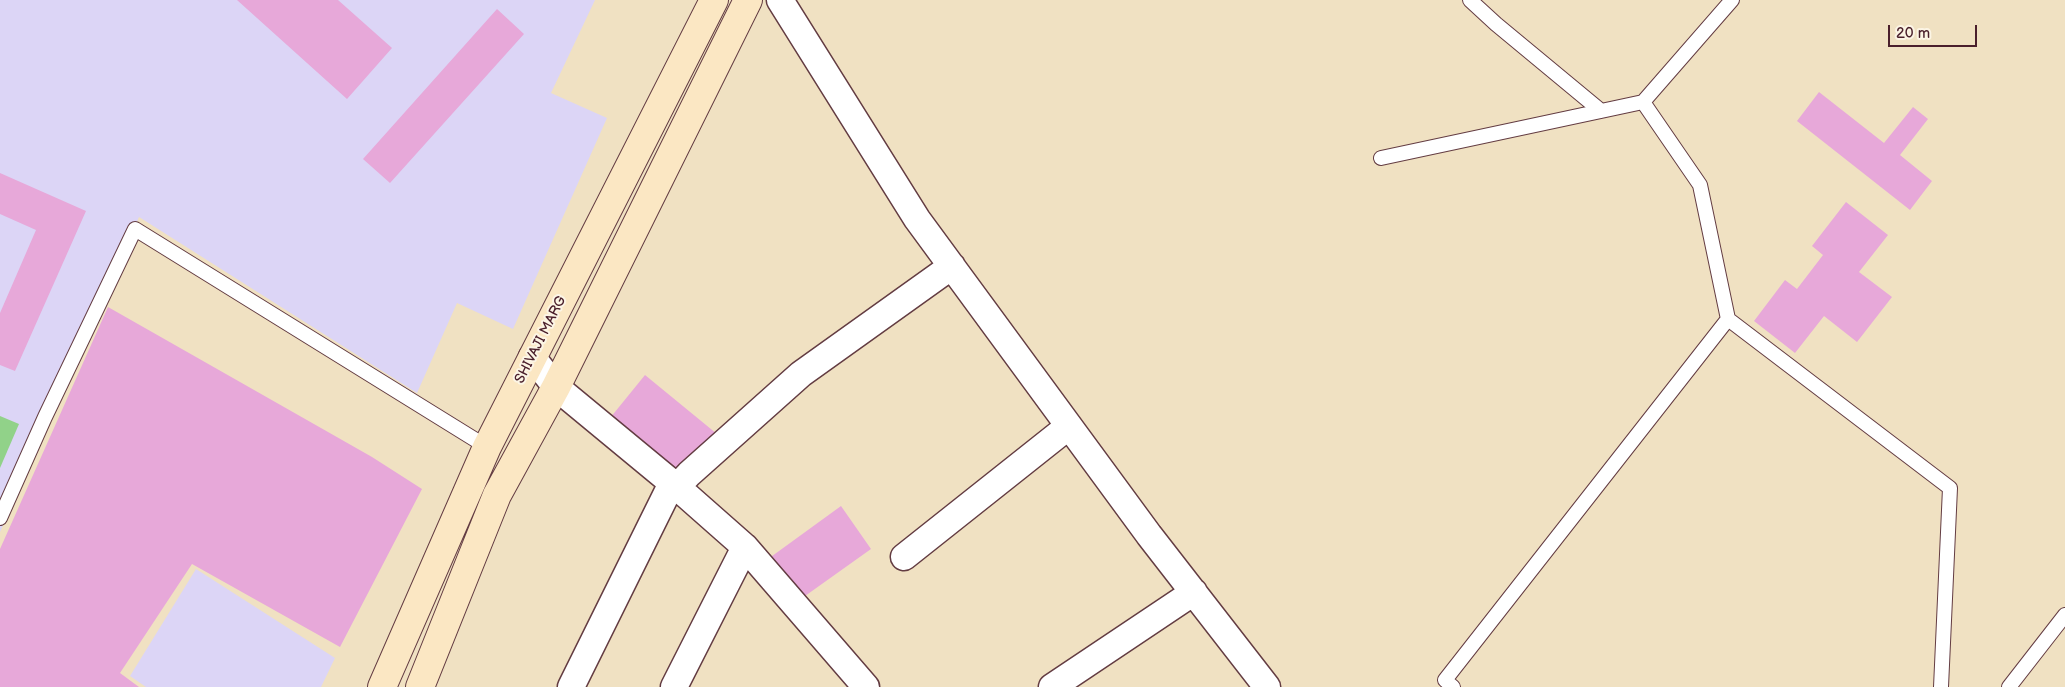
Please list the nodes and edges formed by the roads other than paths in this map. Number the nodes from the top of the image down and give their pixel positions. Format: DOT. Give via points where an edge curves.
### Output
graph roads {
  1 [pos="714,0"];
  2 [pos="748,0"];
  3 [pos="780,0"];
  4 [pos="1470,0"];
  5 [pos="1732,0"];
  6 [pos="1642,102"];
  7 [pos="1601,111"];
  8 [pos="1381,158"];
  9 [pos="952,266"];
  10 [pos="1728,319"];
  11 [pos="532,357"];
  12 [pos="556,387"];
  13 [pos="1069,426"];
  14 [pos="487,447"];
  15 [pos="675,485"];
  16 [pos="0,518"];
  17 [pos="745,547"];
  18 [pos="904,557"];
  19 [pos="1194,592"];
  20 [pos="2065,615"];
  21 [pos="382,687"];
  22 [pos="420,687"];
  23 [pos="571,687"];
  24 [pos="674,687"];
  25 [pos="866,687"];
  26 [pos="1052,687"];
  27 [pos="1267,687"];
  28 [pos="1453,687"];
  29 [pos="1941,687"];
  30 [pos="2009,687"];
  1 -- 11 [label="main road, SHIVAJI MARG"];
  2 -- 12 [label="main road"];
  3 -- 9 [label="street" via="918,219"];
  4 -- 7 [label="lane"];
  5 -- 6 [label="lane"];
  6 -- 7 [label="lane"];
  6 -- 10 [label="lane" via="1700,186"];
  7 -- 8 [label="lane"];
  9 -- 13 [label="street"];
  9 -- 15 [label="street" via="801,374"];
  10 -- 28 [label="lane" via="1446,680"];
  10 -- 29 [label="lane" via="1950,488"];
  11 -- 12 [label="street"];
  11 -- 14 [label="main road, SHIVAJI MARG"];
  12 -- 15 [label="street"];
  12 -- 22 [label="main road" via="497,495"];
  13 -- 18 [label="street"];
  13 -- 19 [label="street"];
  14 -- 16 [label="lane" via="135,229"];
  14 -- 21 [label="main road, SHIVAJI MARG"];
  15 -- 17 [label="street"];
  15 -- 23 [label="street"];
  17 -- 24 [label="street"];
  17 -- 25 [label="street"];
  19 -- 26 [label="street"];
  19 -- 27 [label="street"];
  20 -- 30 [label="lane"];
}
